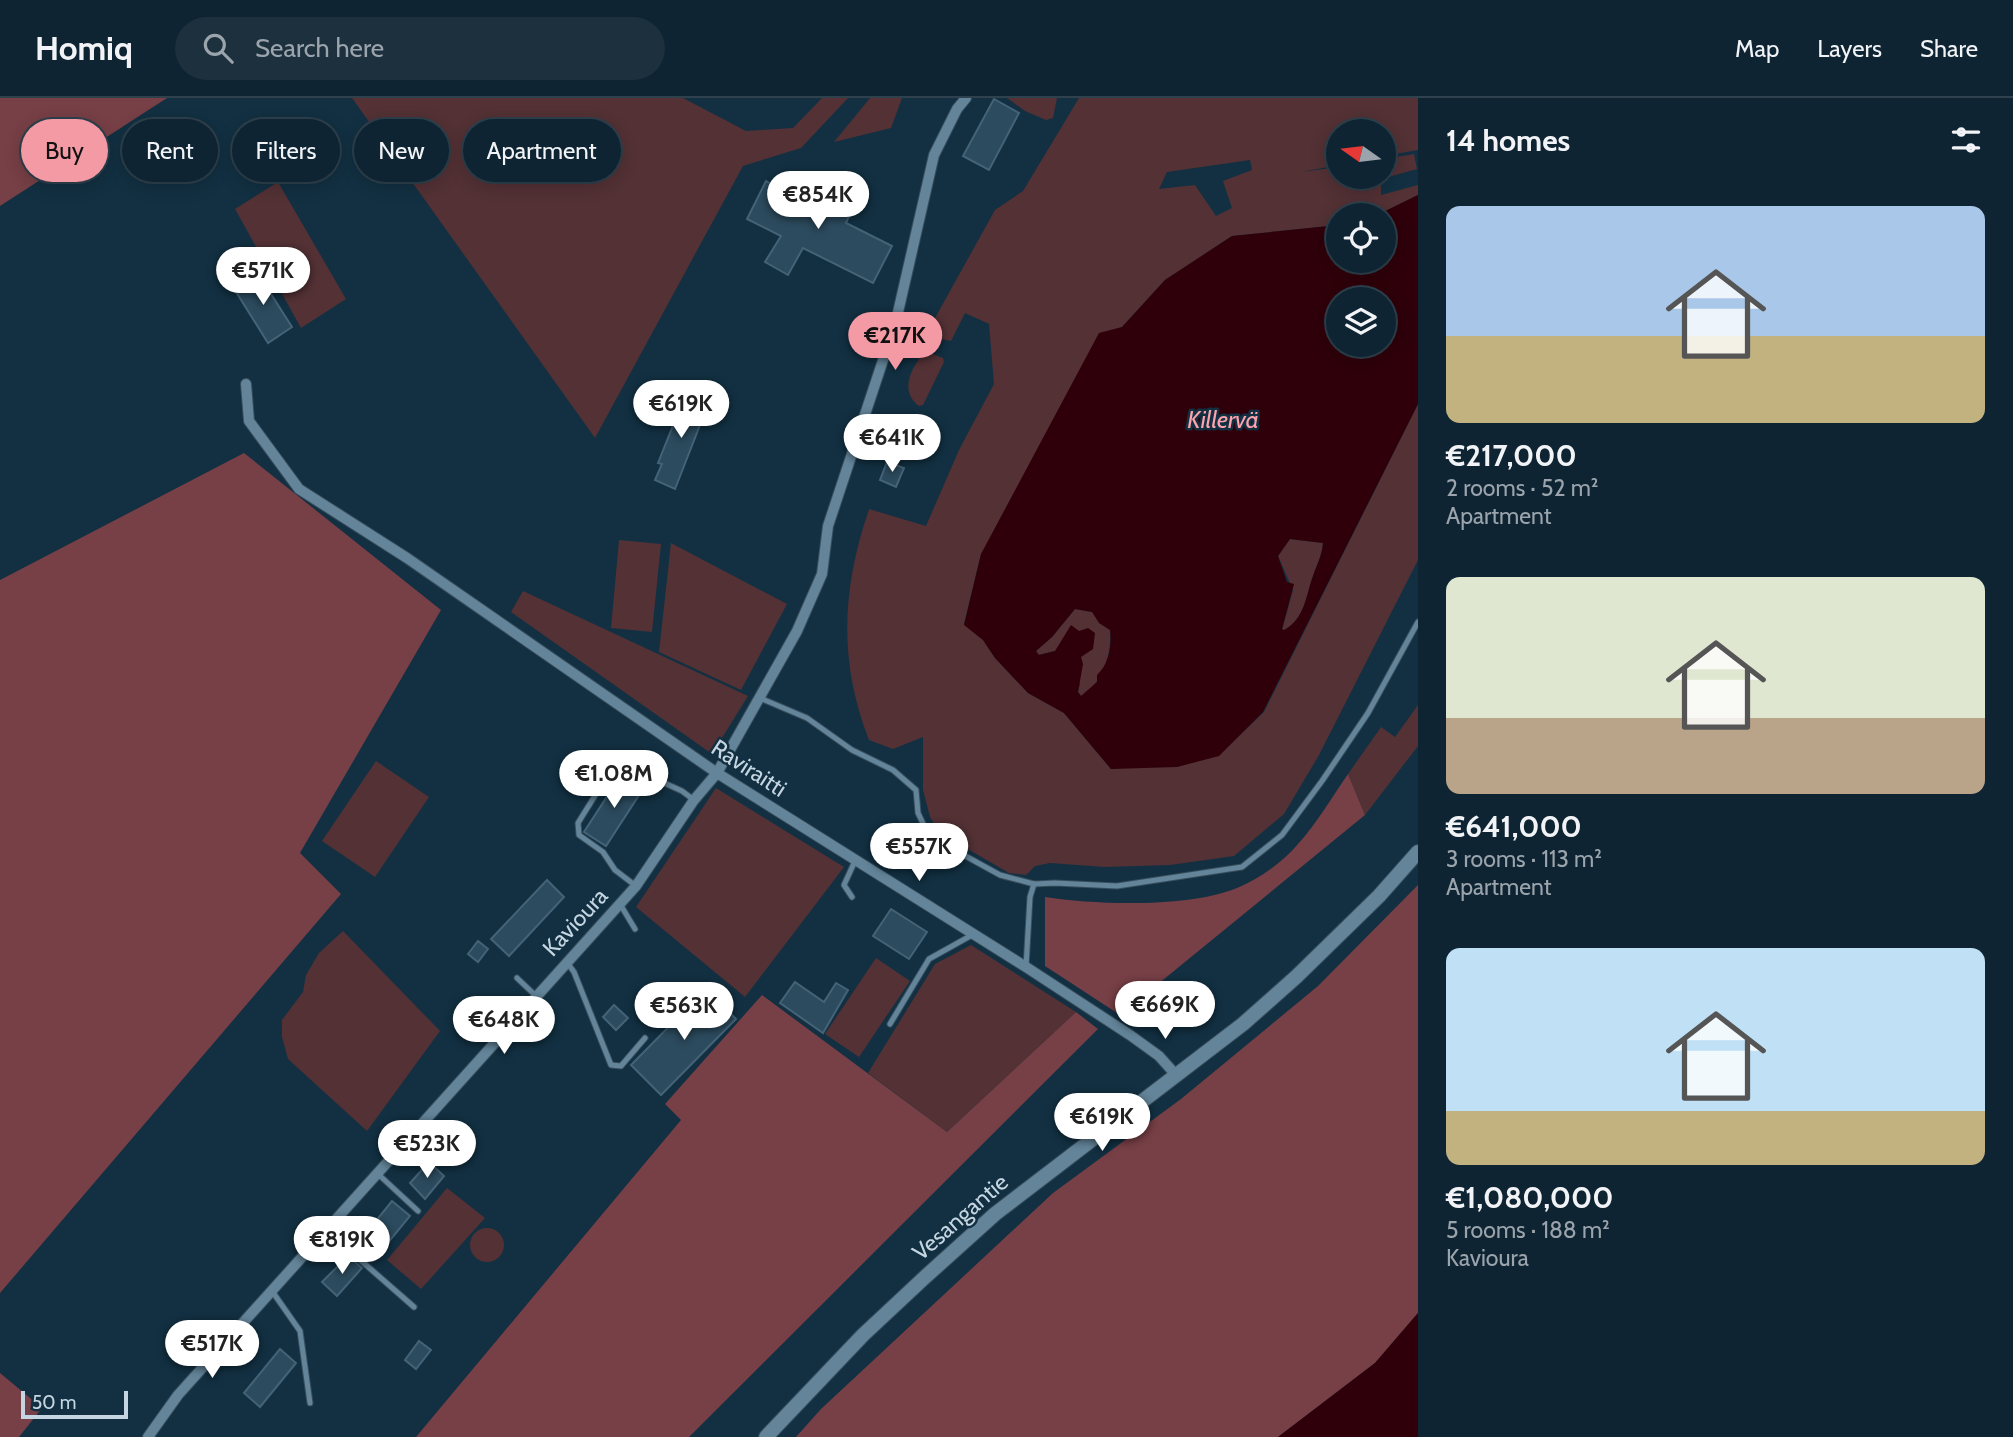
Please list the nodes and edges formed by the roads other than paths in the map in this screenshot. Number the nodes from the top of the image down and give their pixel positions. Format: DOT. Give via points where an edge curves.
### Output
graph roads {
  1 [pos="966,98"];
  2 [pos="246,384"];
  3 [pos="1418,622"];
  4 [pos="760,698"];
  5 [pos="717,773"];
  6 [pos="694,800"];
  7 [pos="1418,852"];
  8 [pos="855,861"];
  9 [pos="1034,884"];
  10 [pos="636,886"];
  11 [pos="852,897"];
  12 [pos="620,904"];
  13 [pos="635,929"];
  14 [pos="972,934"];
  15 [pos="566,961"];
  16 [pos="1026,967"];
  17 [pos="517,978"];
  18 [pos="536,996"];
  19 [pos="890,1024"];
  20 [pos="645,1038"];
  21 [pos="1176,1074"];
  22 [pos="377,1174"];
  23 [pos="418,1211"];
  24 [pos="326,1230"];
  25 [pos="272,1291"];
  26 [pos="414,1307"];
  27 [pos="310,1403"];
  28 [pos="148,1437"];
  29 [pos="766,1437"];
  1 -- 4 [label="street, Kavioura" via="934,155 896,321 828,526 822,574"];
  2 -- 5 [label="street, Raviraitti" via="248,422 299,489"];
  3 -- 9 [label="lane" via="1368,713 1322,782 1282,835 1242,867 1117,886"];
  4 -- 5 [label="street, Kavioura"];
  4 -- 9 [label="lane" via="807,718 852,750 893,770 916,790 918,813 929,836 1000,875"];
  5 -- 6 [label="street, Kavioura"];
  5 -- 8 [label="street, Raviraitti"];
  6 -- 10 [label="street, Kavioura"];
  6 -- 10 [label="lane" via="618,762 614,765 578,822 579,835"];
  7 -- 21 [label="street, Vesangantie" via="1296,977"];
  8 -- 11 [label="lane" via="845,885"];
  8 -- 14 [label="street, Raviraitti"];
  9 -- 16 [label="lane"];
  10 -- 12 [label="street, Kavioura"];
  12 -- 13 [label="lane"];
  12 -- 15 [label="street, Kavioura"];
  14 -- 16 [label="street, Raviraitti"];
  14 -- 19 [label="lane" via="929,959"];
  15 -- 18 [label="street, Kavioura"];
  15 -- 20 [label="lane" via="611,1065 621,1066"];
  16 -- 21 [label="street, Raviraitti" via="1159,1056"];
  17 -- 18 [label="lane"];
  18 -- 22 [label="street, Kavioura"];
  21 -- 29 [label="street, Vesangantie" via="995,1214 863,1335"];
  22 -- 23 [label="lane"];
  22 -- 24 [label="street, Kavioura"];
  24 -- 25 [label="street, Kavioura"];
  24 -- 26 [label="lane"];
  25 -- 27 [label="lane" via="300,1331"];
  25 -- 28 [label="street, Kavioura" via="178,1395"];
}
